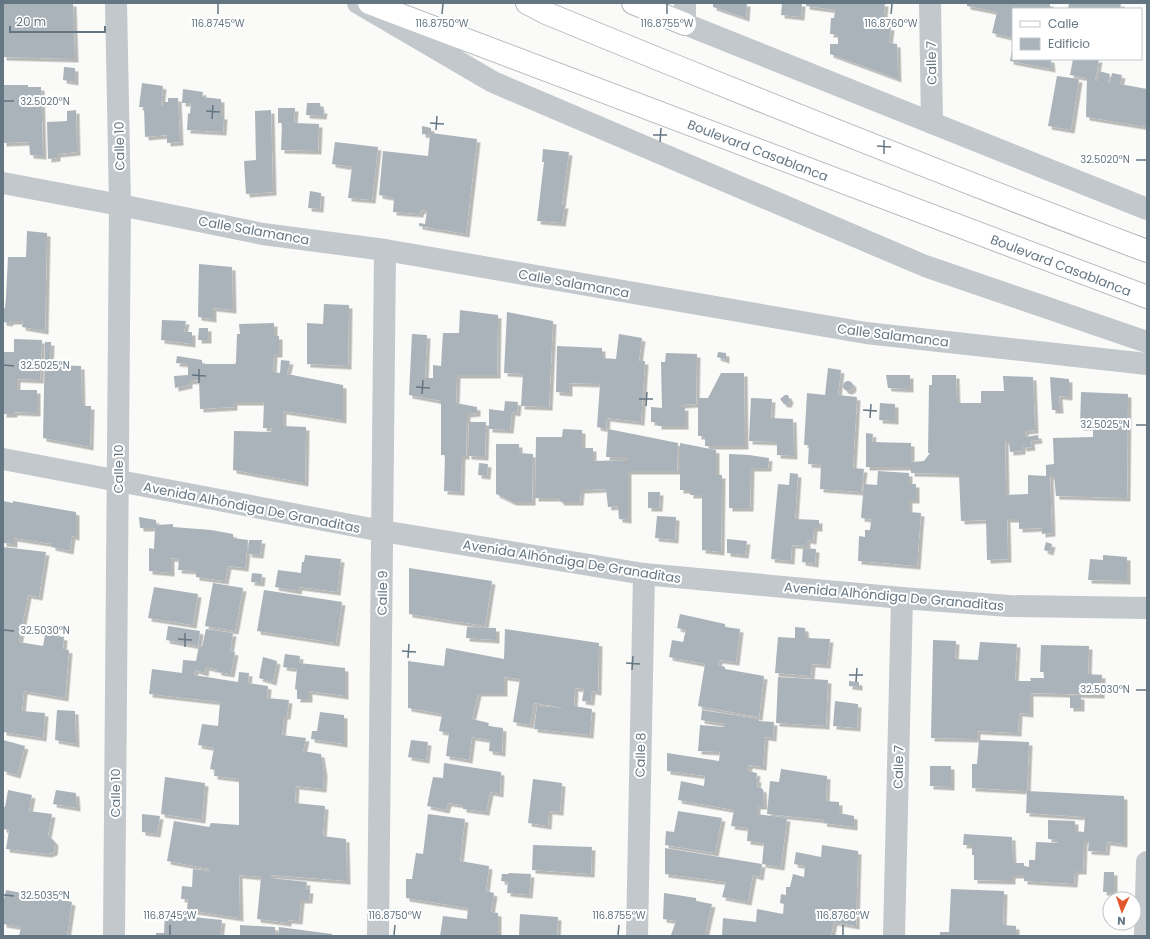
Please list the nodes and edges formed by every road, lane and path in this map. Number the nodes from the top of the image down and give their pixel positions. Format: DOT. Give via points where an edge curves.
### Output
graph roads {
  1 [pos="116,3"];
  2 [pos="358,3"];
  3 [pos="369,3"];
  4 [pos="527,3"];
  5 [pos="633,3"];
  6 [pos="930,3"];
  7 [pos="685,13"];
  8 [pos="932,123"];
  9 [pos="3,183"];
  10 [pos="120,205"];
  11 [pos="1147,209"];
  12 [pos="385,250"];
  13 [pos="1147,251"];
  14 [pos="1147,297"];
  15 [pos="1147,342"];
  16 [pos="1147,364"];
  17 [pos="3,459"];
  18 [pos="118,481"];
  19 [pos="382,531"];
  20 [pos="644,574"];
  21 [pos="902,598"];
  22 [pos="1147,608"];
  23 [pos="1147,862"];
  24 [pos="114,936"];
  25 [pos="378,936"];
  26 [pos="637,936"];
  27 [pos="894,936"];
  28 [pos="1145,936"];
  1 -- 10 [label="street, Calle 10"];
  2 -- 15 [label="street" via="493,82 925,266"];
  3 -- 14 [label="main road, Boulevard Casablanca"];
  4 -- 13 [label="main road" via="682,69"];
  5 -- 7 [label="main road"];
  6 -- 8 [label="street, Calle 7"];
  7 -- 8 [label="street"];
  8 -- 11 [label="street"];
  9 -- 10 [label="street, Calle Salamanca"];
  10 -- 12 [label="street, Calle Salamanca" via="263,234"];
  10 -- 18 [label="street, Calle 10"];
  12 -- 16 [label="street, Calle Salamanca" via="866,333"];
  12 -- 19 [label="street, Calle 9"];
  17 -- 18 [label="street, Avenida Alhóndiga De Granaditas"];
  18 -- 19 [label="street, Avenida Alhóndiga De Granaditas"];
  18 -- 24 [label="street, Calle 10"];
  19 -- 20 [label="street, Avenida Alhóndiga De Granaditas"];
  19 -- 25 [label="street, Calle 9"];
  20 -- 21 [label="street, Avenida Alhóndiga De Granaditas"];
  20 -- 26 [label="street, Calle 8"];
  21 -- 22 [label="street, Avenida Alhóndiga De Granaditas" via="1009,606"];
  21 -- 27 [label="street, Calle 7"];
  23 -- 28 [label="street"];
}
